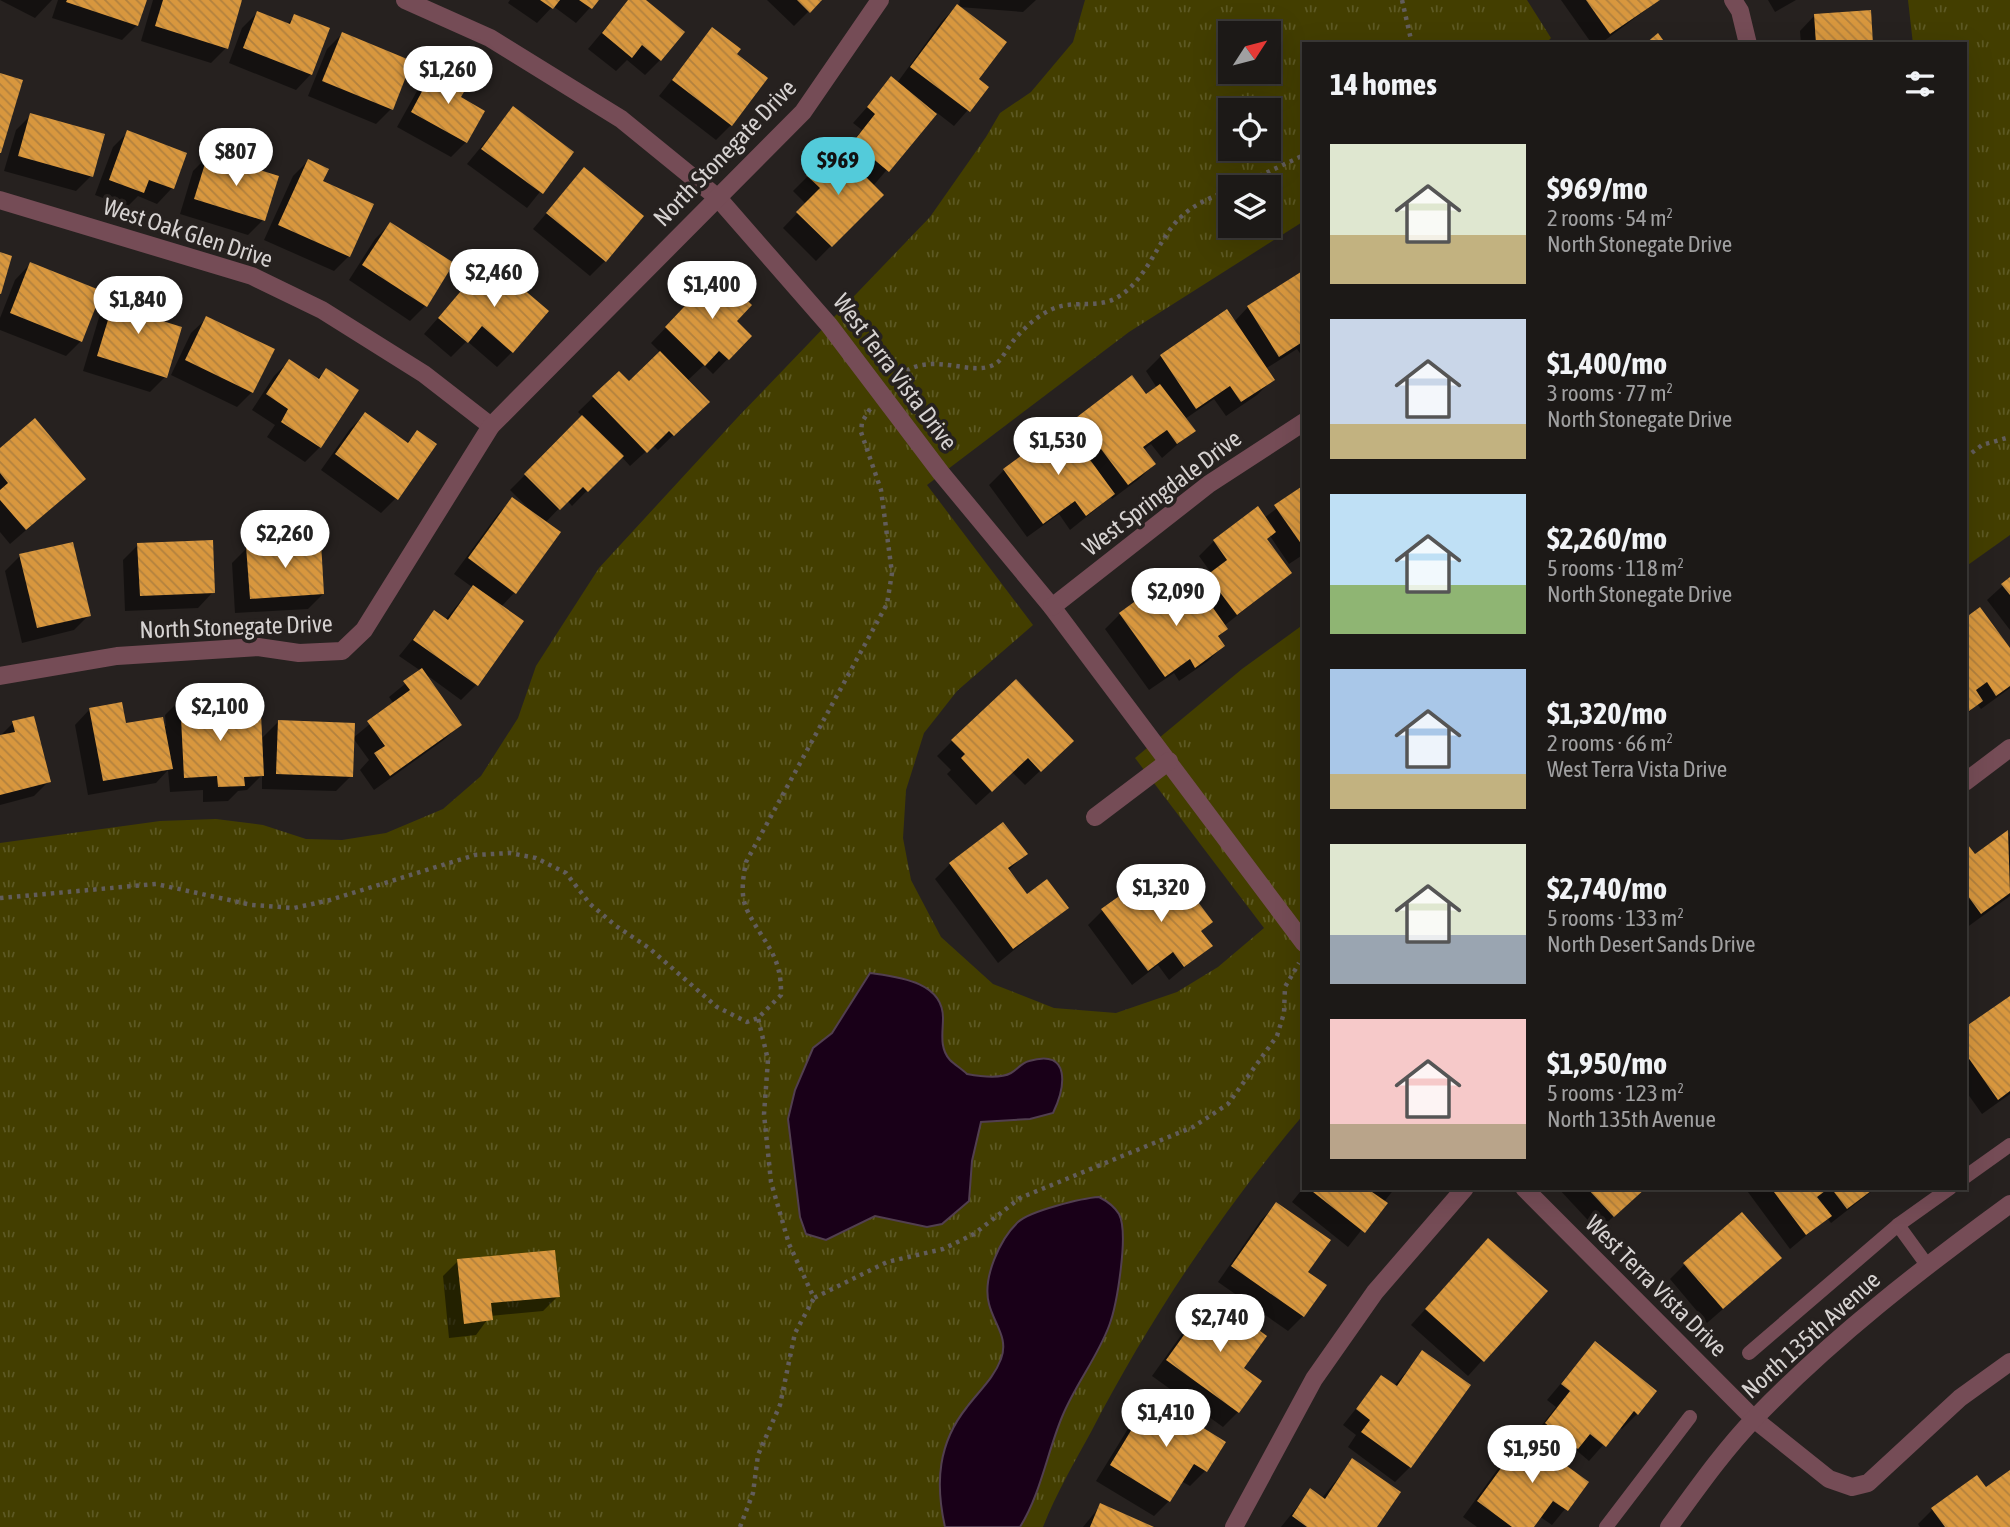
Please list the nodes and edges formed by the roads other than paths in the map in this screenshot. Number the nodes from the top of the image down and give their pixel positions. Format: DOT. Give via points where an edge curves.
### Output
graph roads {
  1 [pos="405,0"];
  2 [pos="880,0"];
  3 [pos="1733,0"];
  4 [pos="1748,42"];
  5 [pos="718,198"];
  6 [pos="0,200"];
  7 [pos="1302,423"];
  8 [pos="491,426"];
  9 [pos="1052,607"];
  10 [pos="0,676"];
  11 [pos="2010,748"];
  12 [pos="1168,761"];
  13 [pos="1967,780"];
  14 [pos="1094,817"];
  15 [pos="1302,940"];
  16 [pos="2010,1145"];
  17 [pos="1967,1176"];
  18 [pos="1463,1190"];
  19 [pos="1526,1190"];
  20 [pos="1947,1190"];
  21 [pos="2010,1204"];
  22 [pos="1898,1225"];
  23 [pos="1927,1265"];
  24 [pos="1749,1353"];
  25 [pos="2010,1362"];
  26 [pos="1690,1417"];
  27 [pos="1754,1419"];
  28 [pos="1234,1527"];
  29 [pos="1606,1527"];
  30 [pos="1669,1527"];
  1 -- 5 [label="street, West Terra Vista Drive" via="489,38 621,119"];
  2 -- 5 [label="street, North Stonegate Drive" via="803,112"];
  3 -- 4 [label="street"];
  5 -- 8 [label="street, North Stonegate Drive"];
  5 -- 9 [label="street, West Terra Vista Drive" via="829,325 940,473"];
  6 -- 8 [label="street, West Oak Glen Drive" via="252,276 322,310 424,374"];
  7 -- 9 [label="street, West Springdale Drive" via="1209,484"];
  8 -- 10 [label="street, North Stonegate Drive" via="364,630 342,651 299,653 258,647 117,656"];
  9 -- 12 [label="street, West Terra Vista Drive"];
  11 -- 13 [label="street"];
  12 -- 14 [label="street"];
  12 -- 15 [label="street, West Terra Vista Drive"];
  16 -- 17 [label="lane"];
  18 -- 28 [label="street" via="1375,1292 1314,1379"];
  19 -- 27 [label="street, West Terra Vista Drive"];
  20 -- 22 [label="lane"];
  21 -- 23 [label="street, North 135th Avenue"];
  22 -- 23 [label="lane"];
  22 -- 24 [label="lane"];
  23 -- 27 [label="street, North 135th Avenue" via="1815,1359"];
  25 -- 27 [label="street, West Terra Vista Drive" via="1960,1398 1868,1483 1852,1487 1829,1479"];
  26 -- 29 [label="lane"];
  27 -- 30 [label="street, North 135th Avenue"];
}
